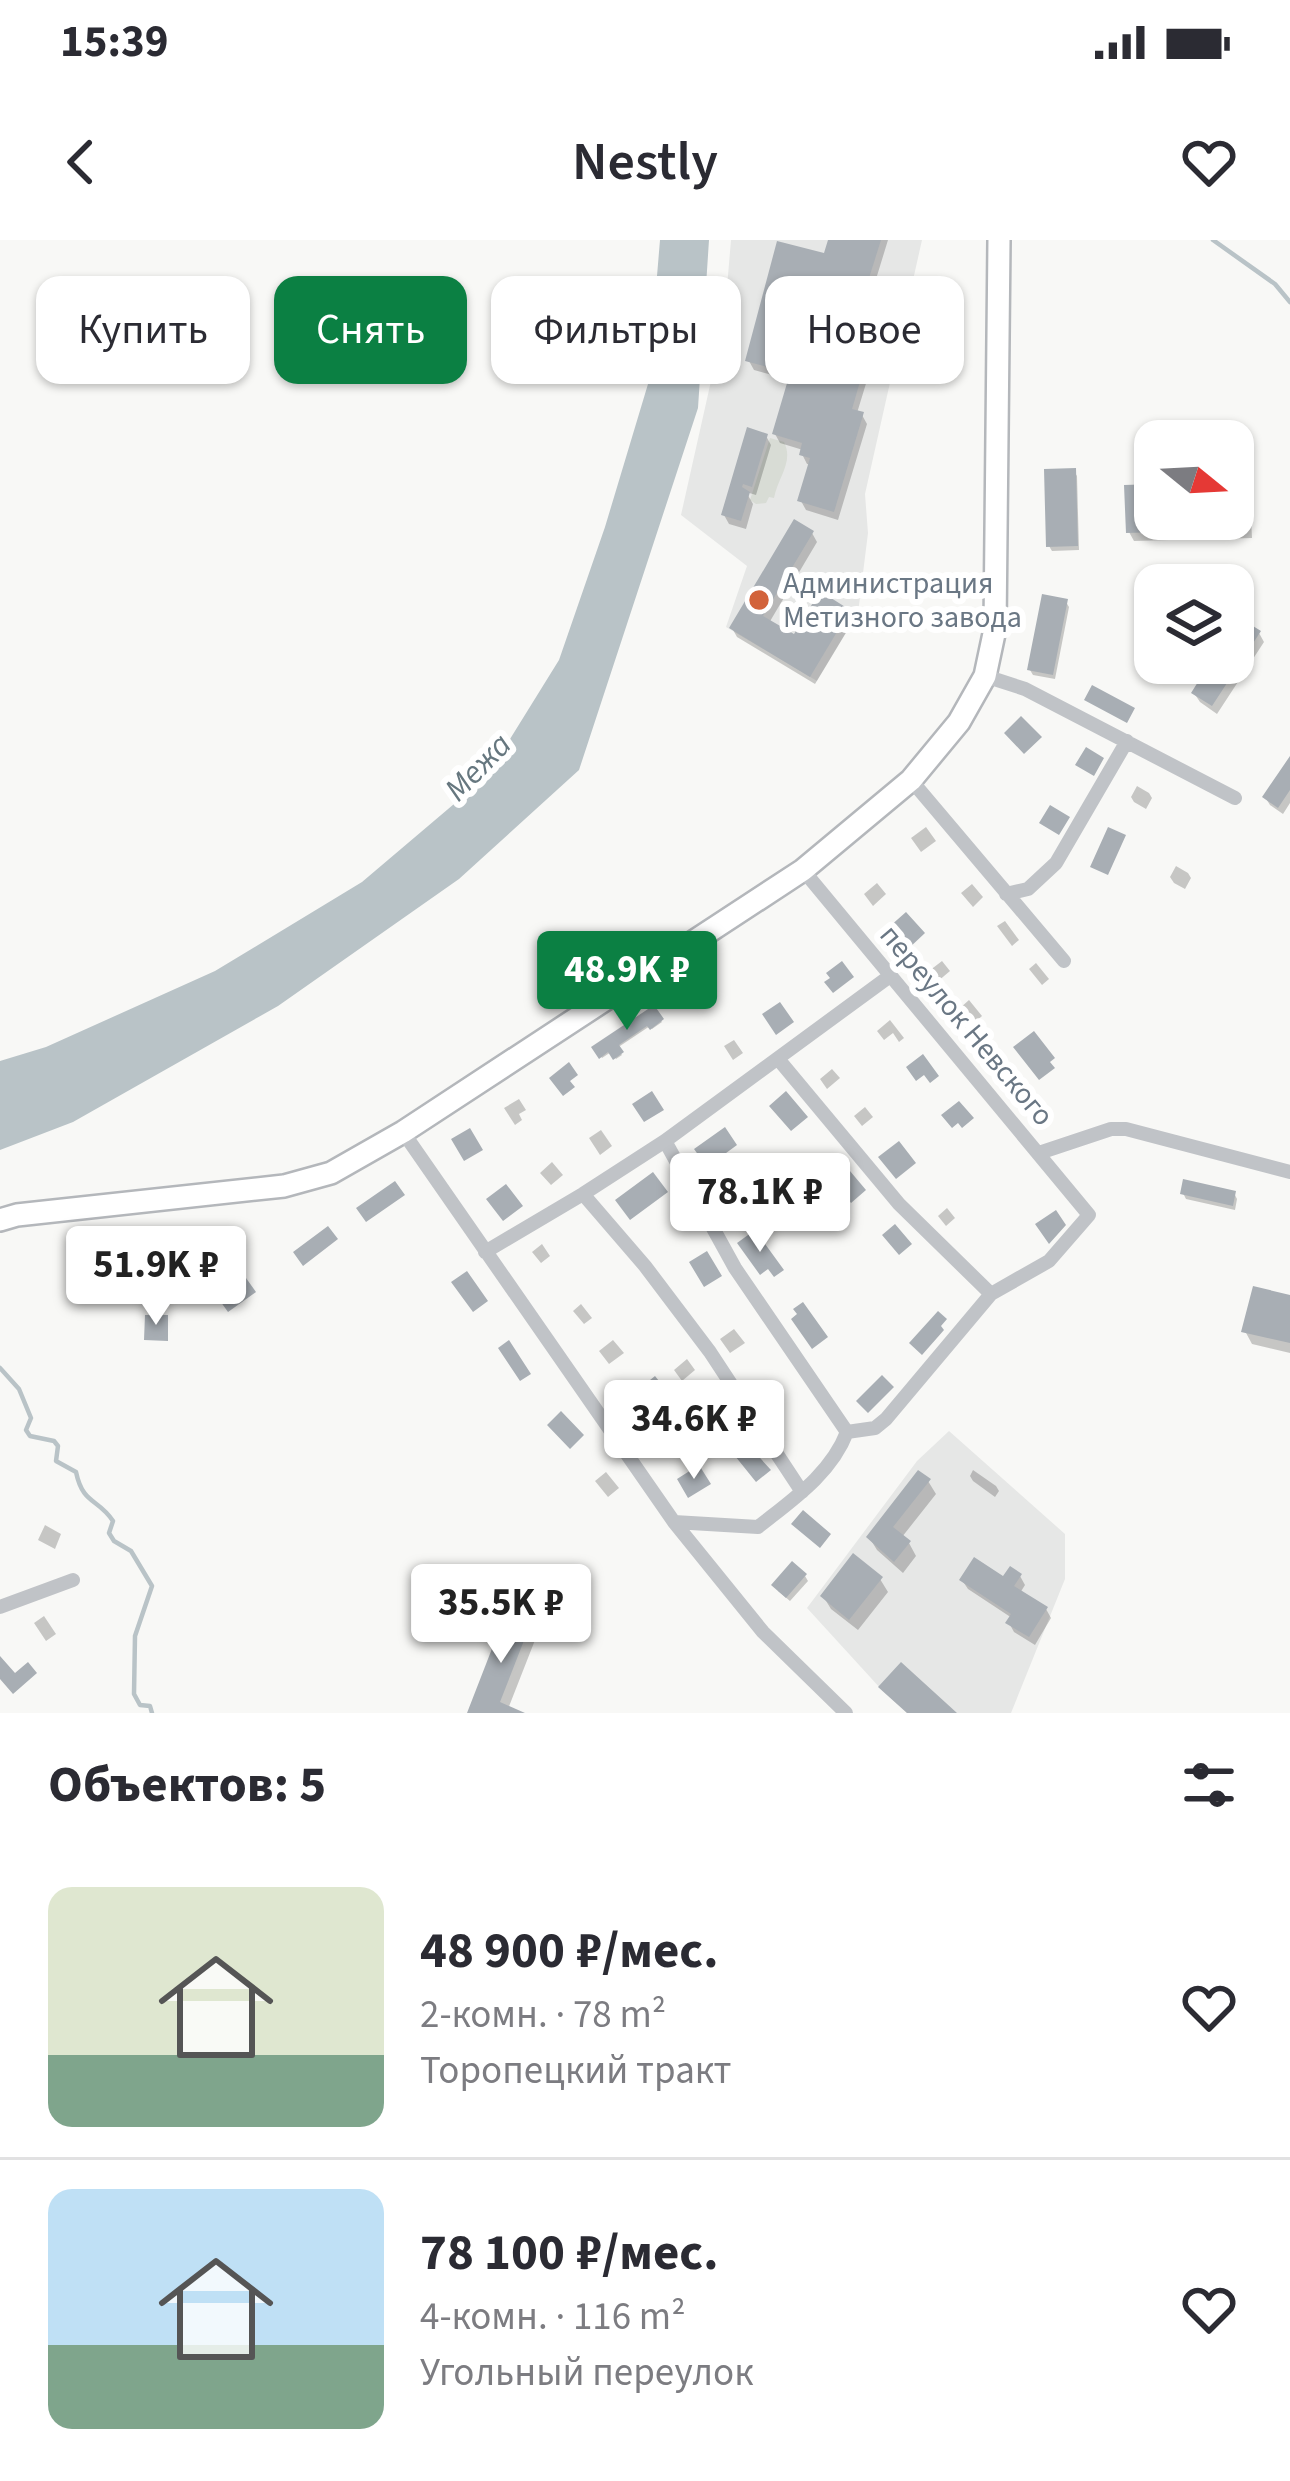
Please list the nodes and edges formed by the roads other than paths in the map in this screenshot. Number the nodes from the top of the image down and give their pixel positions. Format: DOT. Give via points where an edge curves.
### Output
graph roads {
  1 [pos="999,240"];
  2 [pos="985,676"];
  3 [pos="1127,742"];
  4 [pos="910,780"];
  5 [pos="1235,797"];
  6 [pos="802,870"];
  7 [pos="1006,894"];
  8 [pos="1064,961"];
  9 [pos="890,976"];
  10 [pos="779,1060"];
  11 [pos="403,1132"];
  12 [pos="665,1141"];
  13 [pos="1039,1153"];
  14 [pos="1290,1172"];
  15 [pos="583,1194"];
  16 [pos="0,1220"];
  17 [pos="485,1252"];
  18 [pos="992,1294"];
  19 [pos="847,1432"];
  20 [pos="802,1492"];
  21 [pos="674,1522"];
  22 [pos="73,1580"];
  23 [pos="0,1607"];
  24 [pos="846,1713"];
  1 -- 2 [label="main road" via="995,629"];
  2 -- 3 [label="street"];
  2 -- 4 [label="main road"];
  3 -- 5 [label="street"];
  3 -- 7 [label="street" via="1056,863 1028,889"];
  4 -- 6 [label="main road"];
  4 -- 7 [label="street"];
  6 -- 9 [label="street, переулок Невского"];
  6 -- 11 [label="main road"];
  7 -- 8 [label="street"];
  9 -- 10 [label="street"];
  9 -- 13 [label="street, переулок Невского"];
  10 -- 12 [label="street"];
  10 -- 18 [label="street" via="899,1204"];
  11 -- 16 [label="main road" via="331,1173 284,1186"];
  11 -- 17 [label="street"];
  12 -- 15 [label="street"];
  12 -- 19 [label="street" via="735,1268"];
  13 -- 14 [label="street" via="1126,1129"];
  13 -- 18 [label="street, переулок Невского" via="1089,1215 1049,1262"];
  15 -- 17 [label="street"];
  15 -- 20 [label="street" via="710,1352"];
  17 -- 21 [label="street"];
  18 -- 19 [label="street" via="886,1420"];
  19 -- 20 [label="street" via="838,1455"];
  20 -- 21 [label="street" via="758,1527"];
  21 -- 24 [label="street" via="764,1632"];
  22 -- 23 [label="street"];
}
